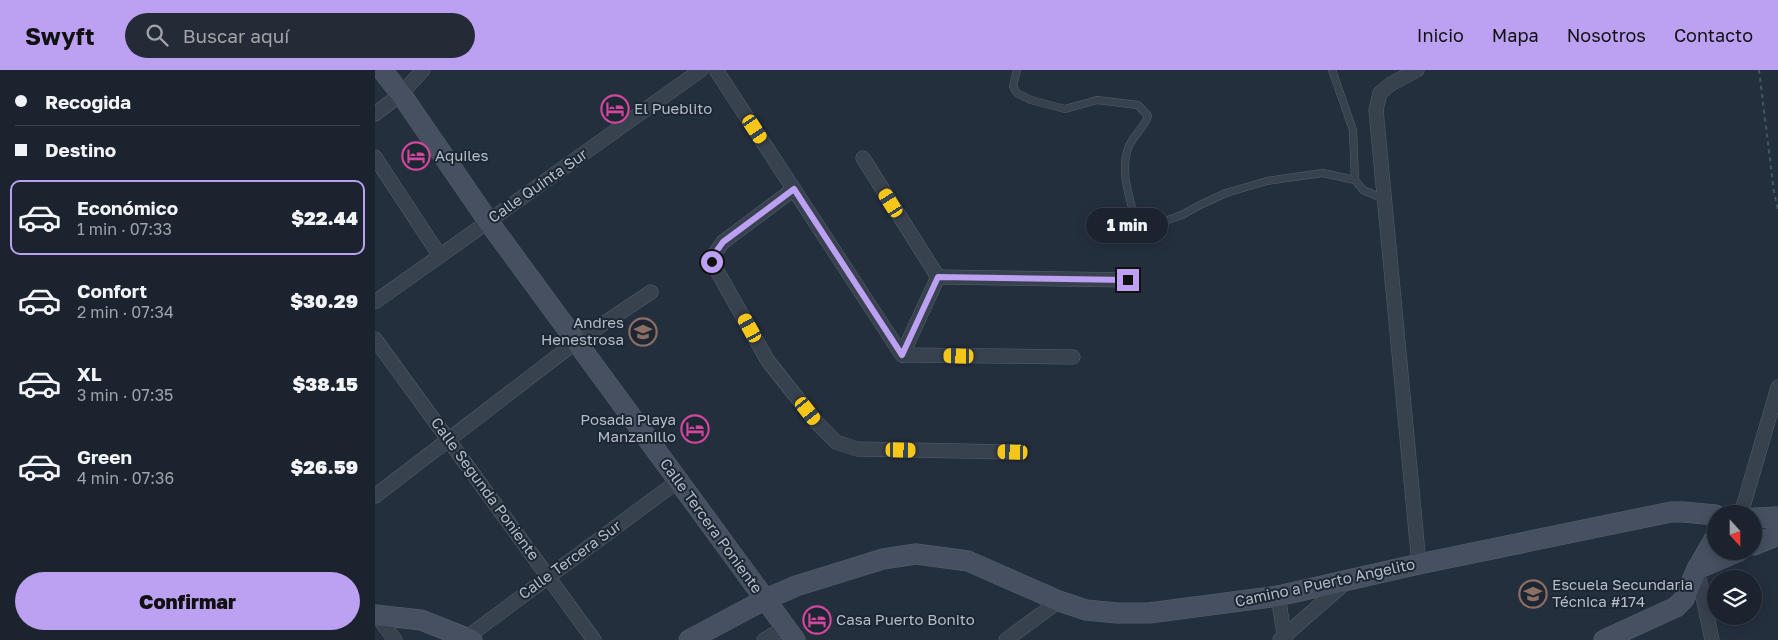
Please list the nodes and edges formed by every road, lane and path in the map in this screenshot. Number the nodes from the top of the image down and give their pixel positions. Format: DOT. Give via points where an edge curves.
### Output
graph roads {
  1 [pos="382,70"];
  2 [pos="423,70"];
  3 [pos="701,70"];
  4 [pos="716,70"];
  5 [pos="1017,70"];
  6 [pos="1332,70"];
  7 [pos="1417,70"];
  8 [pos="1759,70"];
  9 [pos="680,76"];
  10 [pos="401,94"];
  11 [pos="375,114"];
  12 [pos="375,157"];
  13 [pos="863,158"];
  14 [pos="1355,180"];
  15 [pos="794,189"];
  16 [pos="1385,199"];
  17 [pos="1778,210"];
  18 [pos="488,221"];
  19 [pos="440,256"];
  20 [pos="938,277"];
  21 [pos="1128,280"];
  22 [pos="651,292"];
  23 [pos="375,302"];
  24 [pos="375,339"];
  25 [pos="577,342"];
  26 [pos="902,355"];
  27 [pos="1073,357"];
  28 [pos="1778,387"];
  29 [pos="449,440"];
  30 [pos="1013,452"];
  31 [pos="678,481"];
  32 [pos="375,496"];
  33 [pos="1744,505"];
  34 [pos="1707,515"];
  35 [pos="1778,517"];
  36 [pos="1763,518"];
  37 [pos="1778,535"];
  38 [pos="1763,541"];
  39 [pos="1707,552"];
  40 [pos="1718,560"];
  41 [pos="1419,564"];
  42 [pos="1697,569"];
  43 [pos="548,577"];
  44 [pos="1349,580"];
  45 [pos="1277,596"];
  46 [pos="766,599"];
  47 [pos="1059,601"];
  48 [pos="375,614"];
  49 [pos="790,633"];
  50 [pos="467,639"];
  51 [pos="1283,639"];
  52 [pos="395,640"];
  53 [pos="594,640"];
  54 [pos="689,640"];
  55 [pos="765,640"];
  56 [pos="1006,640"];
  57 [pos="1604,640"];
  58 [pos="1712,640"];
  1 -- 10 [label="street, Calle Tercera Poniente"];
  2 -- 10 [label="street"];
  3 -- 9 [label="street, Calle Quinta Sur"];
  4 -- 15 [label="street"];
  5 -- 14 [label="lane" via="1013,86 1017,93 1031,100 1065,109 1097,100 1138,105 1148,116 1145,126 1129,146 1124,166 1134,215 1146,222 1169,220 1226,193 1267,182 1323,173"];
  6 -- 14 [label="lane" via="1353,130"];
  7 -- 16 [label="street" via="1380,93 1377,110"];
  8 -- 17 [label="path"];
  9 -- 18 [label="street, Calle Quinta Sur"];
  10 -- 11 [label="street"];
  10 -- 18 [label="street, Calle Tercera Poniente"];
  12 -- 19 [label="street"];
  13 -- 20 [label="street"];
  14 -- 16 [label="lane" via="1363,190"];
  15 -- 26 [label="street"];
  15 -- 30 [label="street" via="723,242 712,262 768,361 818,424 836,442 857,449"];
  16 -- 41 [label="street"];
  18 -- 19 [label="street, Calle Quinta Sur"];
  18 -- 25 [label="street, Calle Tercera Poniente"];
  19 -- 23 [label="street, Calle Quinta Sur"];
  20 -- 21 [label="street"];
  20 -- 26 [label="street"];
  22 -- 25 [label="street"];
  24 -- 29 [label="street, Calle Segunda Poniente"];
  25 -- 29 [label="street"];
  25 -- 31 [label="street, Calle Tercera Poniente"];
  26 -- 27 [label="street"];
  28 -- 33 [label="street"];
  29 -- 32 [label="street"];
  29 -- 43 [label="street, Calle Segunda Poniente"];
  31 -- 43 [label="street, Calle Tercera Sur"];
  31 -- 46 [label="street, Calle Tercera Poniente"];
  34 -- 41 [label="street, Camino a Puerto Angelito" via="1671,512"];
  35 -- 36 [label="street"];
  37 -- 38 [label="street"];
  39 -- 42 [label="street"];
  40 -- 42 [label="street"];
  41 -- 44 [label="street, Camino a Puerto Angelito"];
  42 -- 57 [label="street" via="1684,598 1676,607"];
  42 -- 58 [label="street"];
  43 -- 50 [label="street, Calle Tercera Sur"];
  43 -- 53 [label="street, Calle Segunda Poniente"];
  44 -- 45 [label="street, Camino a Puerto Angelito"];
  44 -- 51 [label="street"];
  45 -- 47 [label="street, Camino a Puerto Angelito" via="1125,613 1086,610"];
  45 -- 51 [label="street"];
  46 -- 47 [label="street, Camino a Puerto Angelito" via="796,586 883,559 916,554 968,561"];
  46 -- 49 [label="street, Calle Tercera Poniente"];
  46 -- 54 [label="street, Camino a Puerto Angelito"];
  47 -- 56 [label="street"];
  48 -- 50 [label="street" via="421,620"];
  48 -- 52 [label="street"];
  49 -- 55 [label="street"];
}
